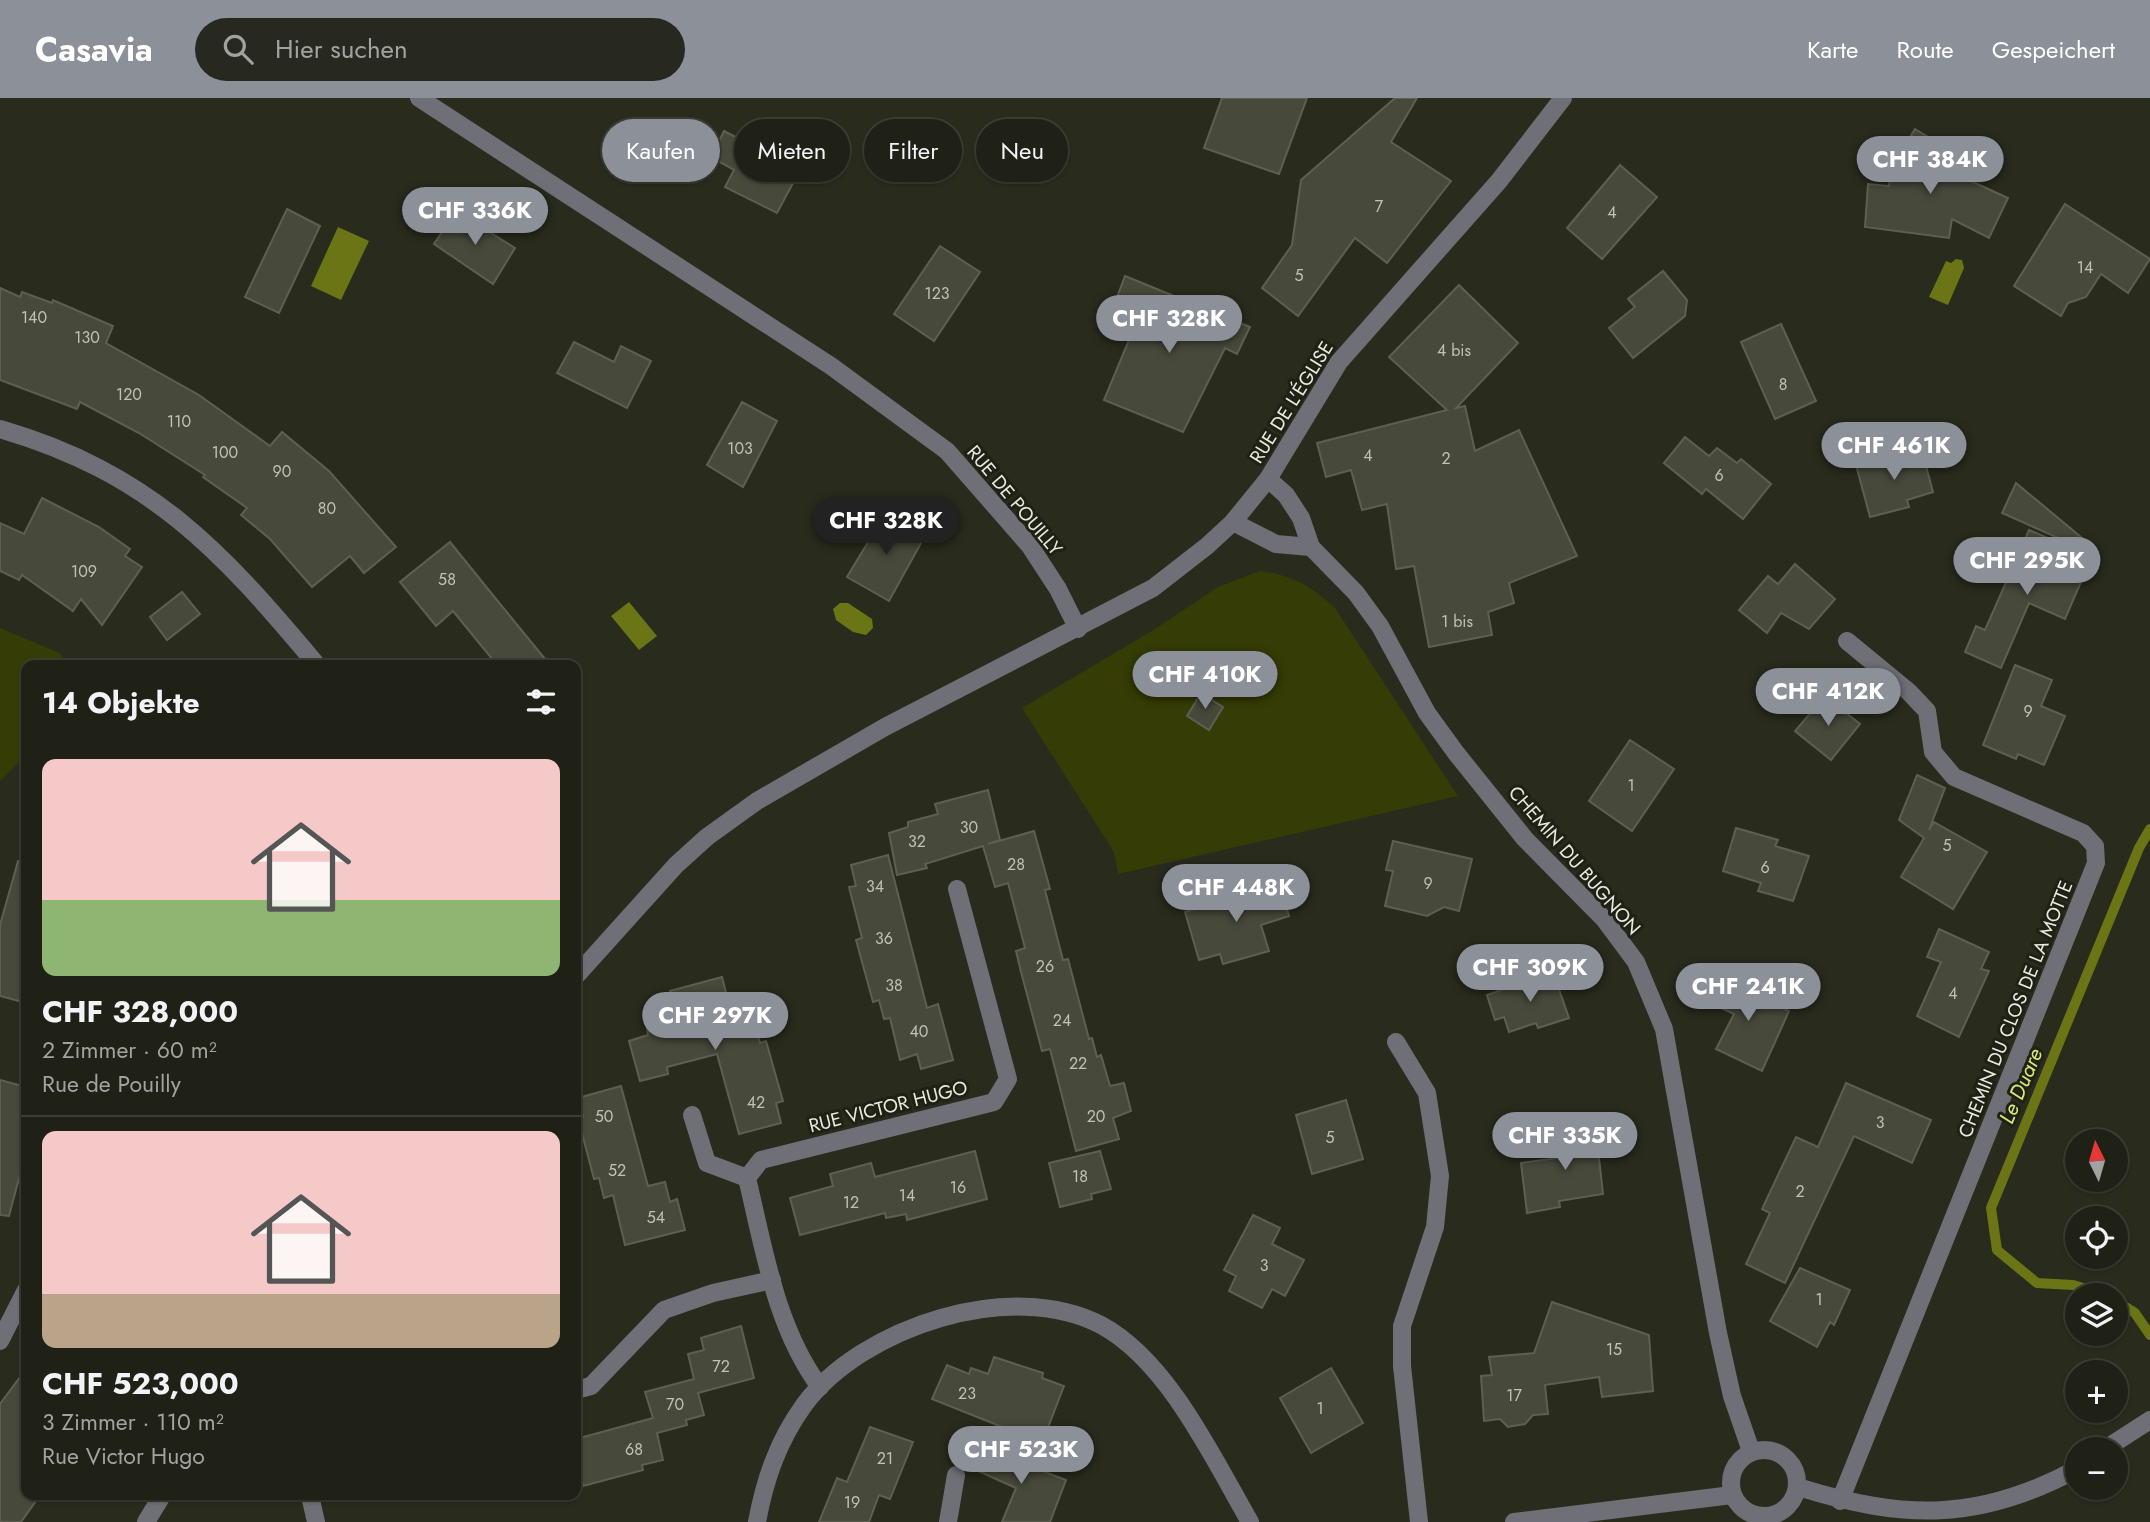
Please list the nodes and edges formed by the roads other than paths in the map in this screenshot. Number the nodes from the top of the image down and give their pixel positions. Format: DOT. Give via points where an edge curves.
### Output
graph roads {
  1 [pos="419,98"];
  2 [pos="1563,98"];
  3 [pos="0,429"];
  4 [pos="1268,479"];
  5 [pos="1233,522"];
  6 [pos="1311,547"];
  7 [pos="1078,629"];
  8 [pos="1847,641"];
  9 [pos="313,660"];
  10 [pos="957,889"];
  11 [pos="581,970"];
  12 [pos="1396,1042"];
  13 [pos="692,1115"];
  14 [pos="747,1178"];
  15 [pos="772,1280"];
  16 [pos="21,1300"];
  17 [pos="0,1341"];
  18 [pos="820,1387"];
  19 [pos="581,1389"];
  20 [pos="2150,1420"];
  21 [pos="2124,1437"];
  22 [pos="1751,1451"];
  23 [pos="956,1475"];
  24 [pos="2065,1476"];
  25 [pos="1798,1487"];
  26 [pos="1732,1495"];
  27 [pos="159,1500"];
  28 [pos="311,1500"];
  29 [pos="1840,1501"];
  30 [pos="1751,1518"];
  31 [pos="146,1522"];
  32 [pos="316,1522"];
  33 [pos="757,1522"];
  34 [pos="948,1522"];
  35 [pos="1250,1522"];
  36 [pos="1419,1522"];
  37 [pos="1514,1522"];
  1 -- 7 [label="street, RUE DE POUILLY" via="820,358 947,451 1030,546"];
  2 -- 4 [label="street, RUE DE L'ÉGLISE" via="1499,181 1339,362"];
  3 -- 9 [label="street" via="74,454 128,482 189,526 252,587"];
  4 -- 5 [label="street, RUE DE L'ÉGLISE"];
  4 -- 6 [label="street, CHEMIN DU BUGNON" via="1301,518"];
  5 -- 6 [label="street" via="1276,544"];
  5 -- 7 [label="street, RUE DE L'ÉGLISE" via="1153,587"];
  6 -- 22 [label="street, CHEMIN DU BUGNON" via="1356,593 1380,626 1427,713 1456,753 1525,839 1604,919 1636,962 1664,1029 1718,1333"];
  7 -- 11 [label="street" via="885,727 757,801 676,866"];
  8 -- 29 [label="street, CHEMIN DU CLOS DE LA MOTTE" via="1927,711 1933,752 1954,777 2083,832 2095,846 2096,863"];
  10 -- 14 [label="street, RUE VICTOR HUGO" via="1008,1079 994,1102 761,1160"];
  12 -- 36 [label="street" via="1427,1093 1440,1176 1435,1227 1402,1326"];
  13 -- 14 [label="street" via="707,1163"];
  14 -- 15 [label="street"];
  15 -- 18 [label="street" via="795,1349"];
  15 -- 19 [label="street" via="664,1310 591,1386"];
  16 -- 17 [label="street"];
  18 -- 33 [label="street" via="804,1405 771,1462"];
  18 -- 35 [label="street" via="846,1364 906,1329 1004,1307 1066,1313 1101,1325 1151,1365"];
  20 -- 21 [label="street"];
  22 -- 25 [label="street" via="1768,1449 1784,1456 1795,1469"];
  22 -- 26 [label="street" via="1737,1462 1730,1478"];
  23 -- 34 [label="street"];
  24 -- 29 [label="street" via="2006,1503 1947,1516"];
  25 -- 29 [label="street"];
  25 -- 30 [label="street" via="1782,1512"];
  26 -- 30 [label="street"];
  26 -- 37 [label="street"];
  27 -- 31 [label="street"];
  28 -- 32 [label="street"];
}
